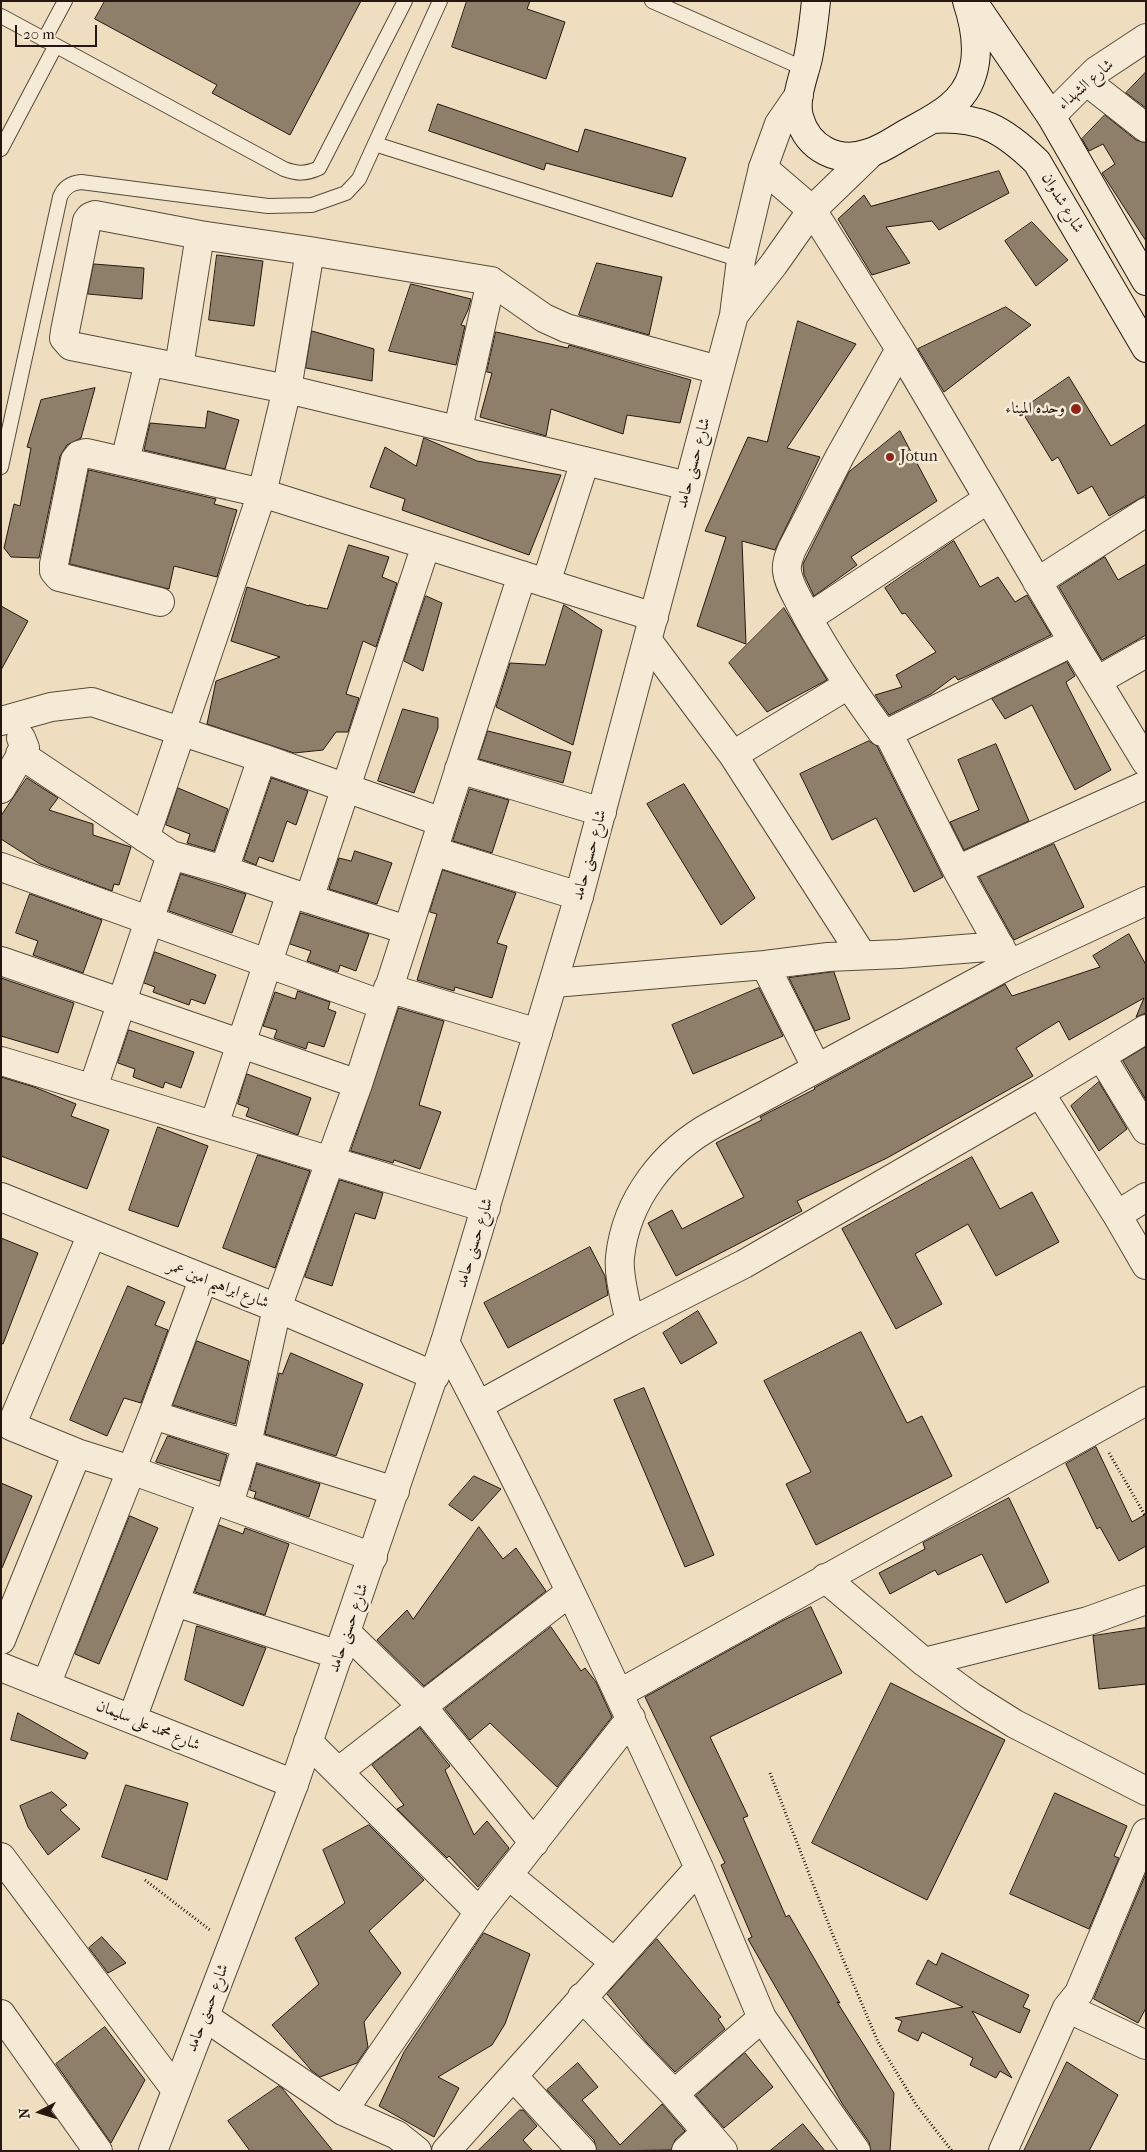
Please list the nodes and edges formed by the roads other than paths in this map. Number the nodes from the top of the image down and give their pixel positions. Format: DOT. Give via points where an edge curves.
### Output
graph roads {
  1 [pos="65,1"];
  2 [pos="405,1"];
  3 [pos="440,1"];
  4 [pos="652,1"];
  5 [pos="967,1"];
  6 [pos="973,1"];
  7 [pos="811,7"];
  8 [pos="1,16"];
  9 [pos="1146,38"];
  10 [pos="49,43"];
  11 [pos="805,68"];
  12 [pos="1086,81"];
  13 [pos="798,96"];
  14 [pos="1051,116"];
  15 [pos="932,119"];
  16 [pos="1146,128"];
  17 [pos="375,144"];
  18 [pos="1,149"];
  19 [pos="871,153"];
  20 [pos="763,168"];
  21 [pos="812,210"];
  22 [pos="200,235"];
  23 [pos="310,251"];
  24 [pos="741,260"];
  25 [pos="1145,276"];
  26 [pos="491,282"];
  27 [pos="734,315"];
  28 [pos="1146,348"];
  29 [pos="900,349"];
  30 [pos="149,362"];
  31 [pos="180,368"];
  32 [pos="718,370"];
  33 [pos="287,388"];
  34 [pos="458,430"];
  35 [pos="585,461"];
  36 [pos="125,462"];
  37 [pos="1,467"];
  38 [pos="688,486"];
  39 [pos="262,493"];
  40 [pos="988,498"];
  41 [pos="1146,512"];
  42 [pos="426,545"];
  43 [pos="534,579"];
  44 [pos="1038,582"];
  45 [pos="160,602"];
  46 [pos="808,618"];
  47 [pos="651,629"];
  48 [pos="1073,642"];
  49 [pos="1146,653"];
  50 [pos="1097,682"];
  51 [pos="848,685"];
  52 [pos="1,721"];
  53 [pos="181,731"];
  54 [pos="888,733"];
  55 [pos="20,754"];
  56 [pos="734,755"];
  57 [pos="262,758"];
  58 [pos="1146,762"];
  59 [pos="459,769"];
  60 [pos="1146,785"];
  61 [pos="1,788"];
  62 [pos="346,788"];
  63 [pos="602,812"];
  64 [pos="442,822"];
  65 [pos="145,838"];
  66 [pos="433,851"];
  67 [pos="171,855"];
  68 [pos="1,867"];
  69 [pos="224,870"];
  70 [pos="957,870"];
  71 [pos="300,896"];
  72 [pos="579,896"];
  73 [pos="1146,901"];
  74 [pos="149,921"];
  75 [pos="407,930"];
  76 [pos="862,955"];
  77 [pos="1005,955"];
  78 [pos="1,961"];
  79 [pos="268,963"];
  80 [pos="765,965"];
  81 [pos="554,983"];
  82 [pos="386,996"];
  83 [pos="122,1001"];
  84 [pos="1146,1029"];
  85 [pos="538,1033"];
  86 [pos="241,1043"];
  87 [pos="1102,1056"];
  88 [pos="1,1061"];
  89 [pos="816,1067"];
  90 [pos="358,1084"];
  91 [pos="93,1088"];
  92 [pos="1040,1093"];
  93 [pos="214,1125"];
  94 [pos="1146,1130"];
  95 [pos="330,1160"];
  96 [pos="1,1197"];
  97 [pos="1146,1197"];
  98 [pos="486,1208"];
  99 [pos="1117,1215"];
  100 [pos="92,1234"];
  101 [pos="1146,1265"];
  102 [pos="203,1280"];
  103 [pos="277,1308"];
  104 [pos="630,1322"];
  105 [pos="446,1342"];
  106 [pos="435,1376"];
  107 [pos="1146,1401"];
  108 [pos="479,1405"];
  109 [pos="153,1415"];
  110 [pos="4,1432"];
  111 [pos="246,1444"];
  112 [pos="77,1453"];
  113 [pos="131,1470"];
  114 [pos="395,1491"];
  115 [pos="220,1502"];
  116 [pos="373,1557"];
  117 [pos="825,1578"];
  118 [pos="570,1592"];
  119 [pos="1146,1600"];
  120 [pos="175,1602"];
  121 [pos="1,1640"];
  122 [pos="343,1644"];
  123 [pos="924,1662"];
  124 [pos="1,1667"];
  125 [pos="46,1685"];
  126 [pos="620,1693"];
  127 [pos="422,1706"];
  128 [pos="631,1718"];
  129 [pos="132,1719"];
  130 [pos="308,1742"];
  131 [pos="339,1771"];
  132 [pos="294,1784"];
  133 [pos="1146,1791"];
  134 [pos="1146,1833"];
  135 [pos="534,1843"];
  136 [pos="1,1857"];
  137 [pos="699,1868"];
  138 [pos="508,1875"];
  139 [pos="479,1912"];
  140 [pos="614,1962"];
  141 [pos="582,1997"];
  142 [pos="1067,2008"];
  143 [pos="1,2014"];
  144 [pos="205,2017"];
  145 [pos="762,2018"];
  146 [pos="1146,2045"];
  147 [pos="513,2076"];
  148 [pos="176,2090"];
  149 [pos="674,2094"];
  150 [pos="344,2111"];
  151 [pos="715,2141"];
  152 [pos="401,2146"];
  153 [pos="98,2151"];
  154 [pos="153,2151"];
  155 [pos="446,2151"];
  156 [pos="582,2151"];
  157 [pos="686,2151"];
  158 [pos="856,2151"];
  159 [pos="1003,2151"];
  1 -- 10 [label="lane"];
  2 -- 10 [label="lane" via="319,168 309,173 284,169"];
  3 -- 17 [label="lane"];
  4 -- 11 [label="lane"];
  5 -- 15 [label="street" via="977,47 972,75 954,104"];
  6 -- 14 [label="street, شارع شدوان"];
  7 -- 11 [label="street"];
  8 -- 10 [label="lane"];
  9 -- 12 [label="street, شارع الشهداء"];
  10 -- 18 [label="lane"];
  11 -- 13 [label="street"];
  12 -- 14 [label="street, شارع الشهداء"];
  12 -- 16 [label="street"];
  13 -- 19 [label="street" via="798,114 804,132 817,147 834,156 853,158"];
  13 -- 20 [label="street, شارع حسنى حامد" via="778,124"];
  14 -- 25 [label="street, شارع شدوان"];
  15 -- 19 [label="street"];
  15 -- 28 [label="street, شارع شدوان" via="957,118 987,125 1014,140 1037,162"];
  17 -- 24 [label="lane"];
  17 -- 37 [label="lane" via="359,179 346,193 312,205 268,206 81,182 68,186 60,197"];
  19 -- 21 [label="street, شارع حسنى حامد"];
  20 -- 21 [label="street"];
  20 -- 24 [label="street, شارع حسنى حامد"];
  21 -- 27 [label="street, شارع حسنى حامد"];
  21 -- 29 [label="street"];
  22 -- 23 [label="street"];
  22 -- 30 [label="street" via="95,215 87,221 64,338 71,346"];
  22 -- 31 [label="street"];
  23 -- 26 [label="street"];
  23 -- 33 [label="street"];
  24 -- 27 [label="street, شارع حسنى حامد"];
  26 -- 32 [label="street" via="544,318 566,328"];
  26 -- 34 [label="street"];
  27 -- 32 [label="street, شارع حسنى حامد"];
  29 -- 40 [label="street"];
  29 -- 46 [label="street" via="840,456 790,555 787,572"];
  30 -- 31 [label="street"];
  30 -- 36 [label="street"];
  31 -- 33 [label="street"];
  32 -- 38 [label="street, شارع حسنى حامد"];
  33 -- 34 [label="street"];
  33 -- 39 [label="street"];
  34 -- 35 [label="street"];
  35 -- 38 [label="street"];
  35 -- 43 [label="street"];
  36 -- 39 [label="street"];
  36 -- 45 [label="street" via="86,452 77,457 54,571 59,577"];
  38 -- 47 [label="street, شارع حسنى حامد"];
  39 -- 42 [label="street"];
  39 -- 53 [label="street"];
  40 -- 44 [label="street"];
  40 -- 46 [label="street"];
  41 -- 44 [label="street"];
  42 -- 43 [label="street"];
  42 -- 62 [label="street"];
  43 -- 47 [label="street"];
  43 -- 59 [label="street"];
  44 -- 48 [label="street"];
  46 -- 51 [label="street"];
  47 -- 56 [label="street"];
  47 -- 63 [label="street, شارع حسنى حامد"];
  48 -- 50 [label="street"];
  48 -- 54 [label="street"];
  49 -- 50 [label="street"];
  50 -- 58 [label="street"];
  51 -- 54 [label="street" via="882,732"];
  51 -- 56 [label="street"];
  52 -- 53 [label="street" via="51,707 92,702"];
  52 -- 55 [label="street" via="20,737 25,748"];
  53 -- 57 [label="street"];
  53 -- 65 [label="street"];
  54 -- 70 [label="street"];
  55 -- 61 [label="street"];
  55 -- 65 [label="street"];
  56 -- 76 [label="street"];
  57 -- 62 [label="street"];
  57 -- 69 [label="street"];
  59 -- 63 [label="street"];
  59 -- 64 [label="street"];
  60 -- 70 [label="street"];
  62 -- 64 [label="street"];
  62 -- 71 [label="street"];
  63 -- 72 [label="street, شارع حسنى حامد"];
  64 -- 66 [label="street"];
  65 -- 67 [label="street"];
  66 -- 72 [label="street"];
  66 -- 75 [label="street"];
  67 -- 69 [label="street"];
  67 -- 74 [label="street"];
  68 -- 74 [label="street"];
  69 -- 71 [label="street"];
  70 -- 77 [label="street"];
  71 -- 75 [label="street"];
  71 -- 79 [label="street"];
  72 -- 81 [label="street, شارع حسنى حامد"];
  73 -- 77 [label="street"];
  74 -- 79 [label="street"];
  74 -- 83 [label="street"];
  75 -- 82 [label="street"];
  76 -- 77 [label="street"];
  76 -- 80 [label="street"];
  77 -- 89 [label="street"];
  78 -- 83 [label="street"];
  79 -- 82 [label="street"];
  79 -- 86 [label="street"];
  80 -- 81 [label="street"];
  80 -- 89 [label="street"];
  81 -- 85 [label="street, شارع حسنى حامد"];
  82 -- 85 [label="street"];
  82 -- 90 [label="street"];
  83 -- 86 [label="street"];
  83 -- 91 [label="street"];
  84 -- 87 [label="street"];
  85 -- 98 [label="street, شارع حسنى حامد"];
  86 -- 90 [label="street"];
  86 -- 93 [label="street"];
  87 -- 92 [label="street"];
  87 -- 94 [label="street"];
  88 -- 91 [label="street"];
  89 -- 104 [label="street" via="695,1134 646,1184 627,1226 619,1259"];
  90 -- 95 [label="street"];
  91 -- 93 [label="street"];
  92 -- 99 [label="street"];
  92 -- 104 [label="street" via="744,1264"];
  93 -- 95 [label="street"];
  95 -- 98 [label="street"];
  95 -- 103 [label="street"];
  96 -- 100 [label="street, شارع ابراهيم امين عمر"];
  97 -- 99 [label="street"];
  98 -- 105 [label="street, شارع حسنى حامد"];
  99 -- 101 [label="street"];
  100 -- 102 [label="street, شارع ابراهيم امين عمر"];
  100 -- 110 [label="street"];
  102 -- 103 [label="street, شارع ابراهيم امين عمر"];
  102 -- 109 [label="street"];
  103 -- 106 [label="street, شارع ابراهيم امين عمر"];
  103 -- 111 [label="street"];
  104 -- 108 [label="street"];
  105 -- 106 [label="street, شارع حسنى حامد"];
  105 -- 108 [label="street"];
  106 -- 114 [label="street, شارع حسنى حامد"];
  107 -- 117 [label="street"];
  108 -- 118 [label="street"];
  109 -- 111 [label="street"];
  109 -- 113 [label="street"];
  110 -- 112 [label="street"];
  111 -- 114 [label="street"];
  111 -- 115 [label="street"];
  112 -- 113 [label="street"];
  112 -- 121 [label="street"];
  113 -- 115 [label="street"];
  113 -- 125 [label="street"];
  114 -- 116 [label="street, شارع حسنى حامد"];
  115 -- 116 [label="street"];
  115 -- 120 [label="street"];
  116 -- 122 [label="street, شارع حسنى حامد"];
  117 -- 123 [label="street"];
  117 -- 126 [label="street"];
  118 -- 126 [label="street"];
  118 -- 127 [label="street"];
  119 -- 123 [label="street" via="1088,1621"];
  120 -- 122 [label="street"];
  120 -- 129 [label="street"];
  122 -- 127 [label="street"];
  122 -- 130 [label="street, شارع حسنى حامد"];
  123 -- 133 [label="street" via="1015,1724"];
  124 -- 125 [label="street, شارع محمد على سليمان"];
  125 -- 129 [label="street, شارع محمد على سليمان"];
  126 -- 128 [label="street"];
  127 -- 131 [label="street"];
  127 -- 135 [label="street"];
  128 -- 135 [label="street"];
  128 -- 137 [label="street"];
  129 -- 132 [label="street, شارع محمد على سليمان"];
  130 -- 131 [label="street"];
  130 -- 132 [label="street, شارع حسنى حامد"];
  131 -- 139 [label="street"];
  132 -- 144 [label="street, شارع حسنى حامد"];
  134 -- 142 [label="street" via="1079,1993"];
  135 -- 138 [label="street"];
  136 -- 148 [label="street"];
  137 -- 140 [label="street"];
  137 -- 145 [label="street"];
  138 -- 139 [label="street"];
  138 -- 140 [label="street"];
  139 -- 150 [label="street"];
  140 -- 141 [label="street"];
  141 -- 147 [label="street"];
  141 -- 149 [label="street"];
  142 -- 146 [label="street"];
  142 -- 159 [label="street"];
  143 -- 153 [label="street"];
  144 -- 148 [label="street, شارع حسنى حامد"];
  144 -- 150 [label="street"];
  145 -- 149 [label="street"];
  145 -- 158 [label="street"];
  147 -- 155 [label="street"];
  147 -- 156 [label="street"];
  148 -- 154 [label="street, شارع حسنى حامد"];
  149 -- 151 [label="street"];
  150 -- 152 [label="street"];
  151 -- 157 [label="street"];
}
